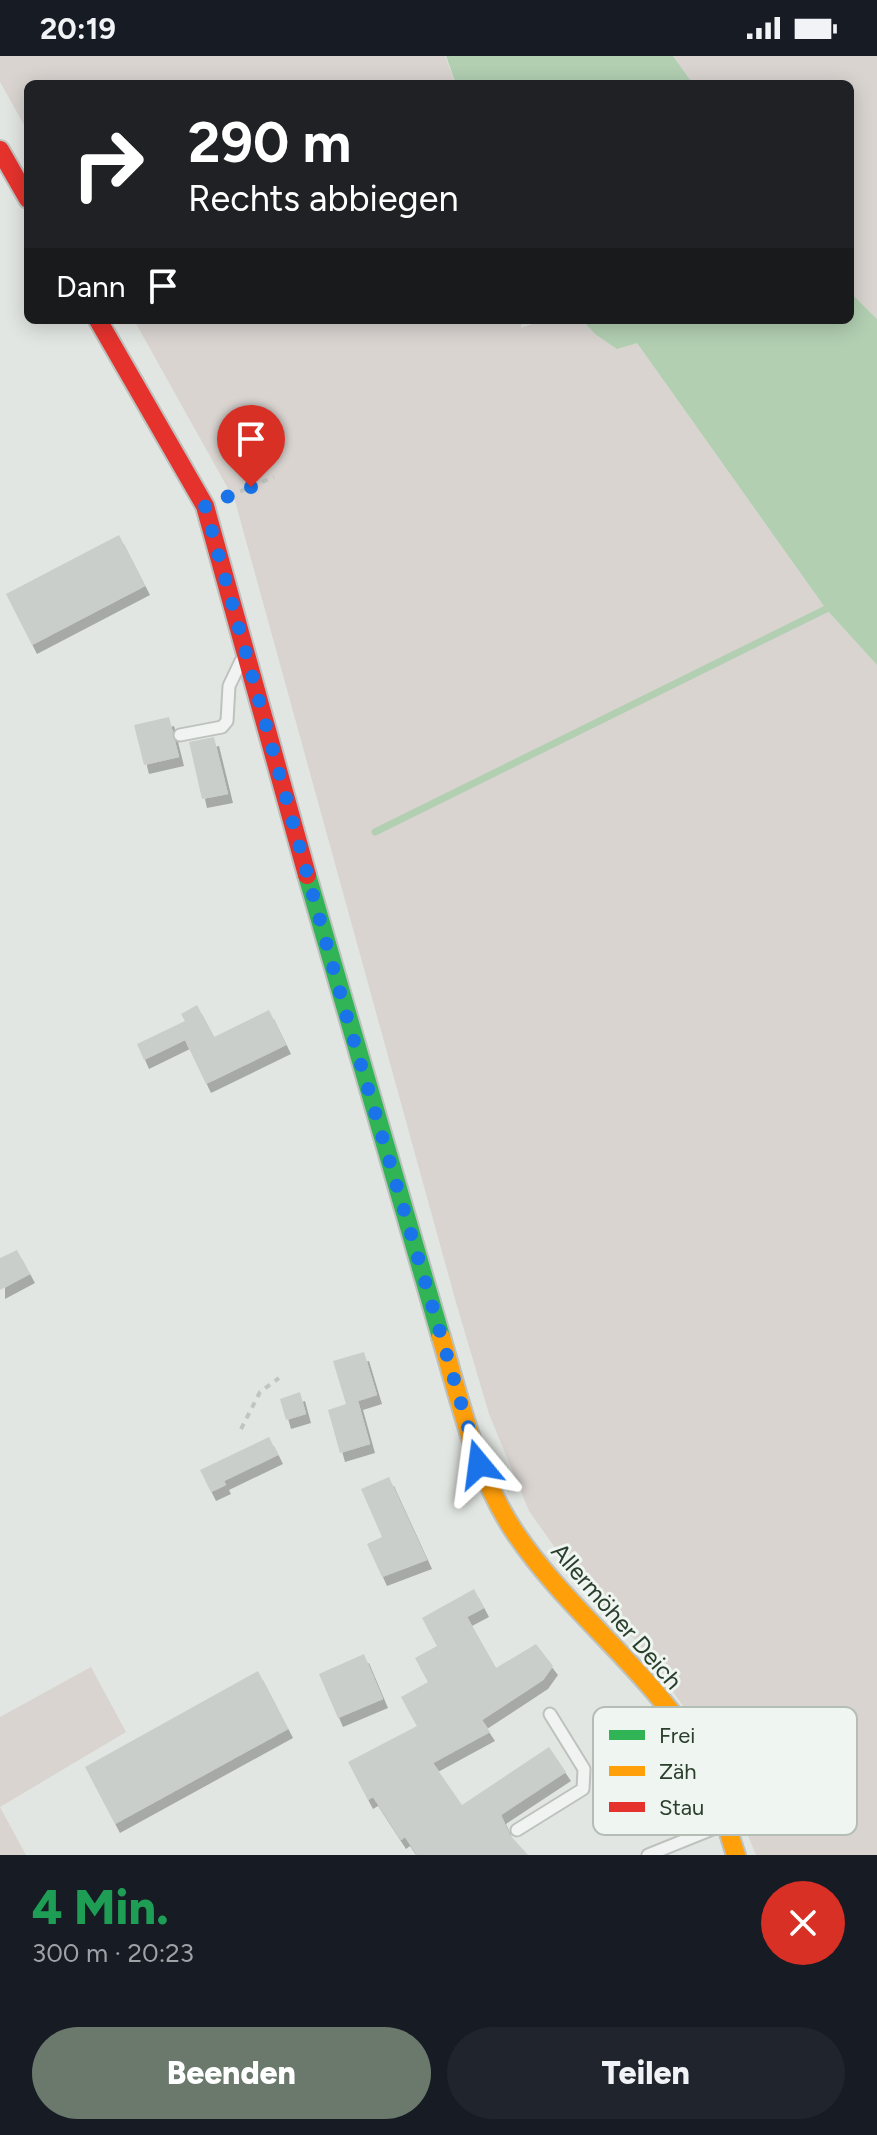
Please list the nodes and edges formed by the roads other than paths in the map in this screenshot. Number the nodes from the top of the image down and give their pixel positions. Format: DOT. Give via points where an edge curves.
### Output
graph roads {
  1 [pos="0,150"];
  2 [pos="24,192"];
  3 [pos="100,324"];
  4 [pos="245,653"];
  5 [pos="180,735"];
  6 [pos="665,1707"];
  7 [pos="550,1714"];
  8 [pos="517,1830"];
  9 [pos="698,1835"];
  10 [pos="729,1835"];
  11 [pos="648,1855"];
  12 [pos="736,1855"];
  1 -- 2 [label="street"];
  3 -- 4 [label="street, Allermöher Deich" via="205,506"];
  4 -- 5 [label="lane" via="229,686 227,721 222,727"];
  4 -- 6 [label="street, Allermöher Deich" via="479,1464 515,1533 567,1601 616,1647"];
  7 -- 8 [label="lane" via="584,1769 583,1789"];
  9 -- 11 [label="lane"];
  10 -- 12 [label="street, Allermöher Deich"];
}
